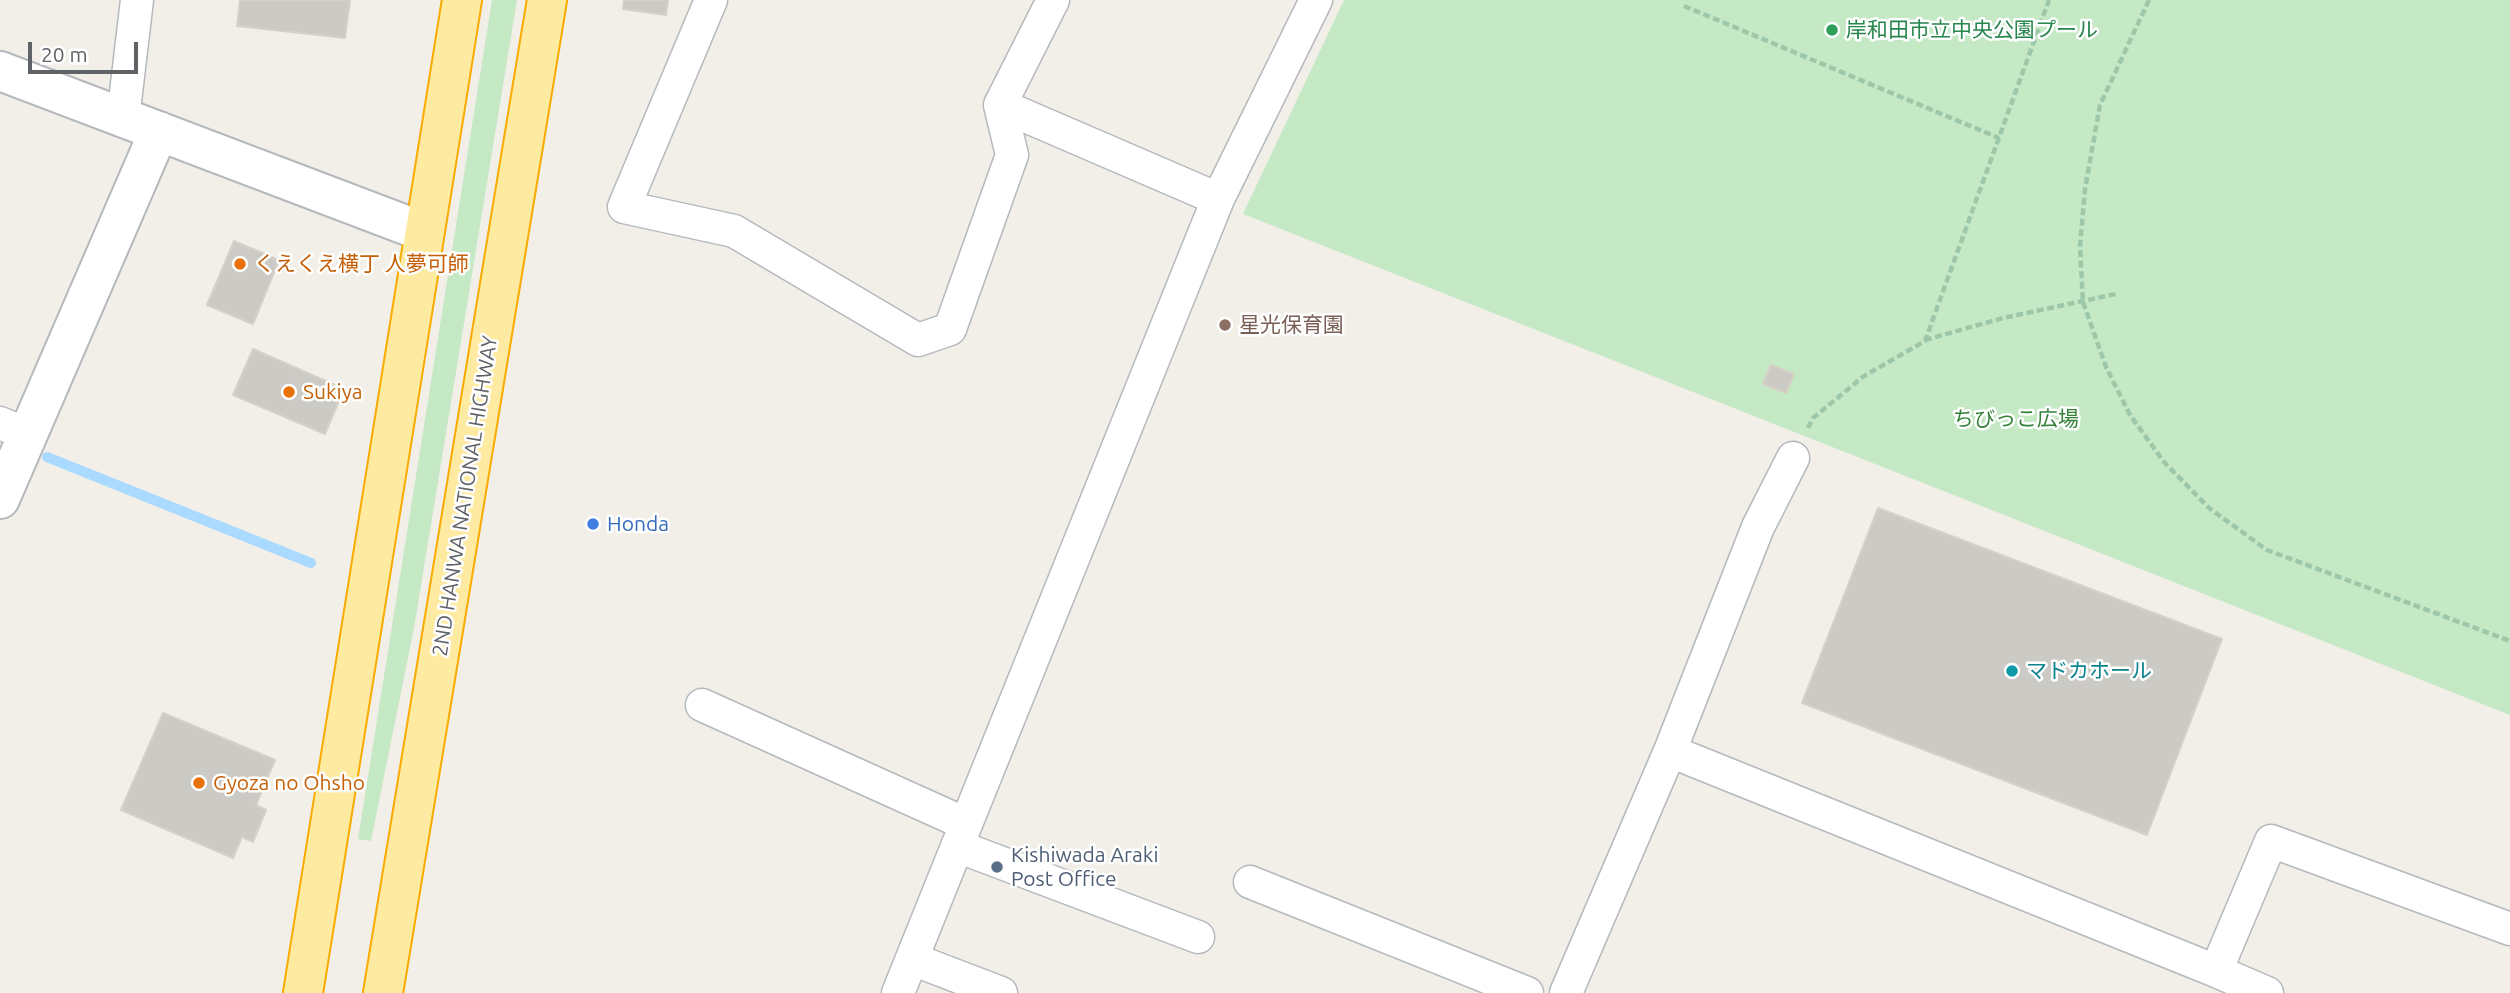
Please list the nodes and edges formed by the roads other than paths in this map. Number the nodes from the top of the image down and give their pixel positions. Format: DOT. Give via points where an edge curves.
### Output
graph roads {
  1 [pos="137,0"];
  2 [pos="462,0"];
  3 [pos="547,0"];
  4 [pos="711,0"];
  5 [pos="1053,0"];
  6 [pos="1316,0"];
  7 [pos="0,71"];
  8 [pos="1000,105"];
  9 [pos="123,118"];
  10 [pos="159,131"];
  11 [pos="1218,199"];
  12 [pos="424,232"];
  13 [pos="14,429"];
  14 [pos="1793,458"];
  15 [pos="0,499"];
  16 [pos="702,705"];
  17 [pos="1670,751"];
  18 [pos="962,835"];
  19 [pos="1250,881"];
  20 [pos="2510,929"];
  21 [pos="1198,937"];
  22 [pos="912,959"];
  23 [pos="2216,971"];
  24 [pos="303,993"];
  25 [pos="383,993"];
  26 [pos="898,993"];
  27 [pos="1001,993"];
  28 [pos="1527,993"];
  29 [pos="1566,993"];
  30 [pos="2267,993"];
  1 -- 9 [label="street"];
  2 -- 12 [label="highway"];
  3 -- 25 [label="highway, 2ND HANWA NATIONAL HIGHWAY"];
  4 -- 8 [label="street" via="624,207 734,231 918,340 950,329 1012,155"];
  5 -- 8 [label="street"];
  6 -- 11 [label="street"];
  7 -- 9 [label="street"];
  8 -- 11 [label="street"];
  9 -- 10 [label="street"];
  10 -- 12 [label="street"];
  10 -- 13 [label="street"];
  11 -- 18 [label="street"];
  12 -- 24 [label="highway"];
  13 -- 15 [label="street"];
  14 -- 17 [label="street" via="1758,527"];
  16 -- 18 [label="street"];
  17 -- 23 [label="street"];
  17 -- 29 [label="street"];
  18 -- 21 [label="street"];
  18 -- 22 [label="street"];
  19 -- 28 [label="street"];
  20 -- 23 [label="street" via="2271,841"];
  22 -- 26 [label="street"];
  22 -- 27 [label="street"];
  23 -- 30 [label="street"];
}
